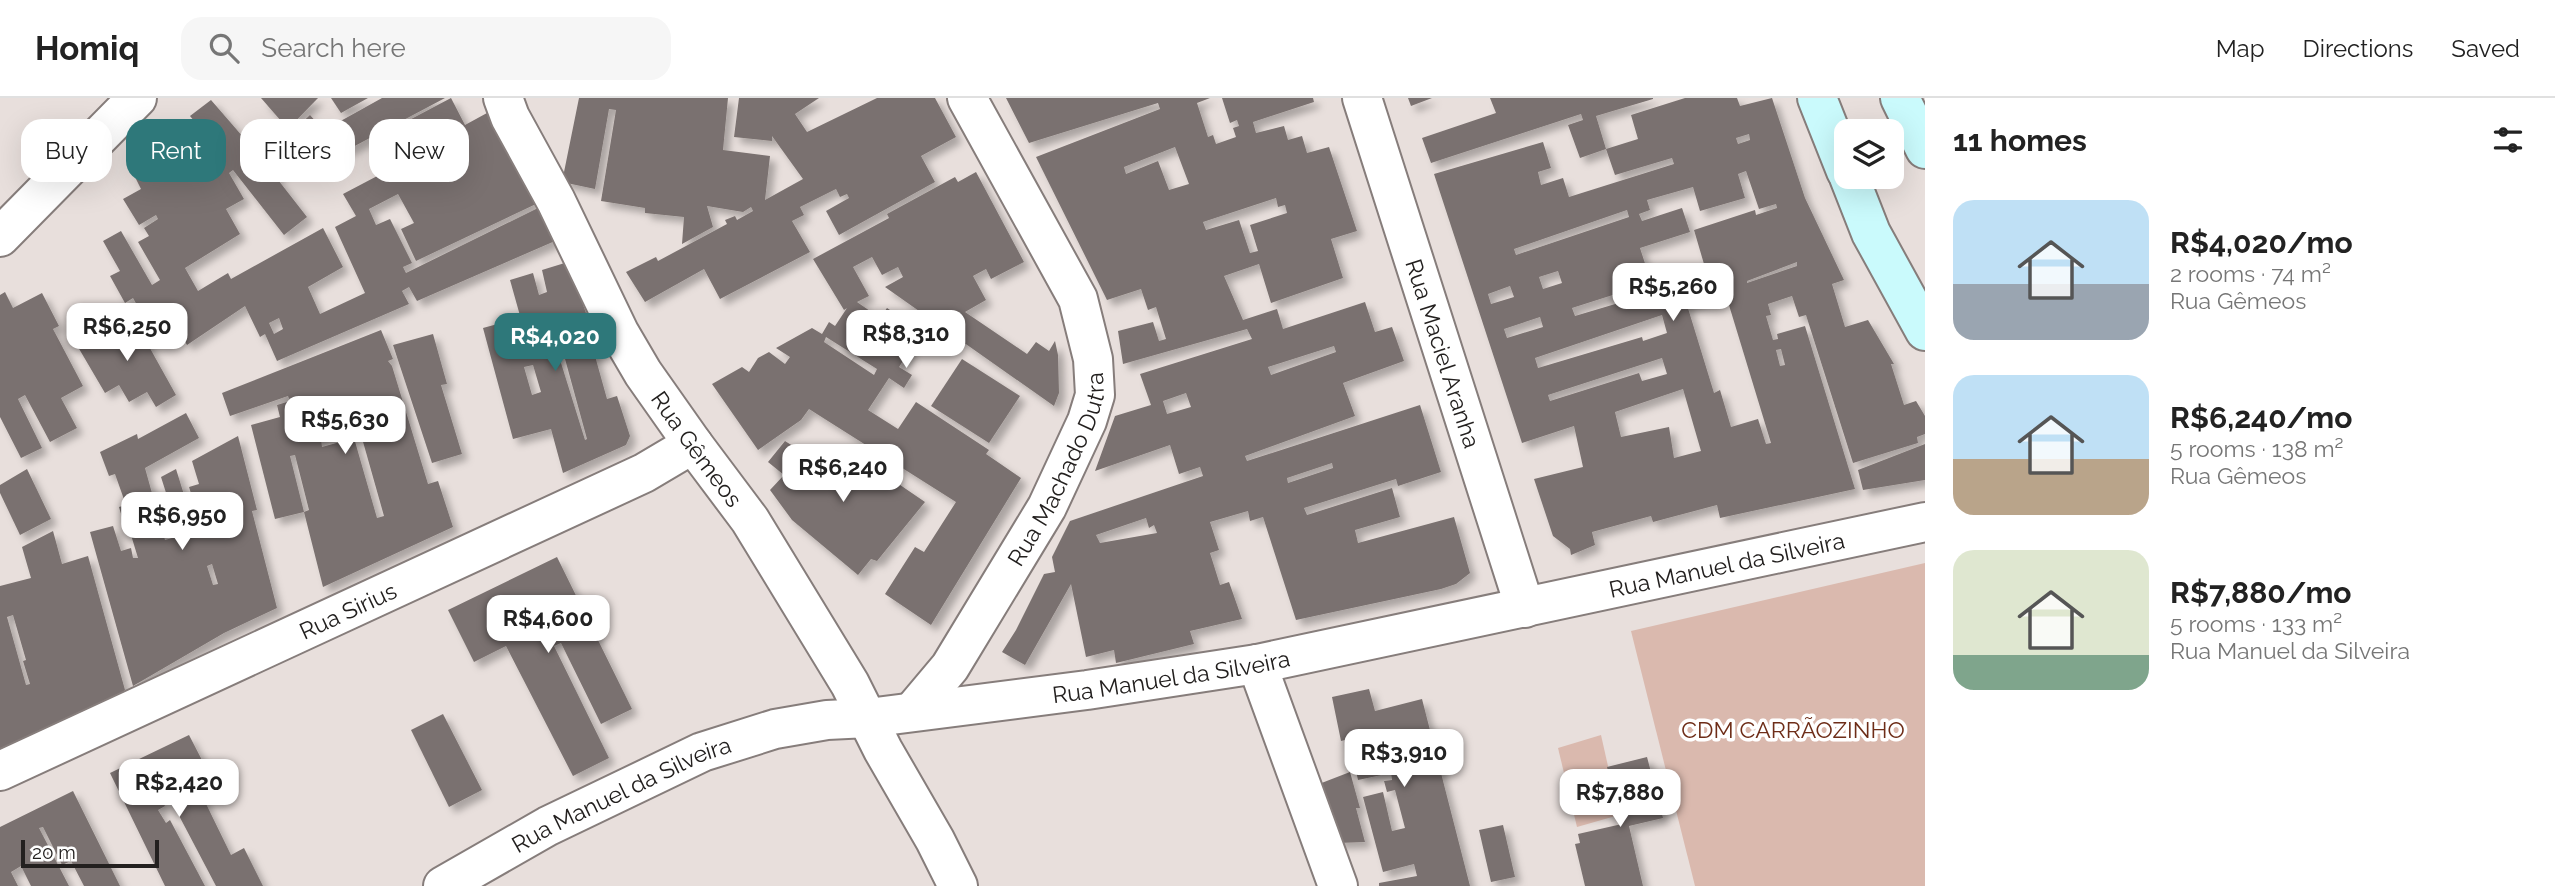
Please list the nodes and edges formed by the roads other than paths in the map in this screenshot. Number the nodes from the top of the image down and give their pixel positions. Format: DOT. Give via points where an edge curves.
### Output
graph roads {
  1 [pos="137,98"];
  2 [pos="503,98"];
  3 [pos="967,98"];
  4 [pos="1362,98"];
  5 [pos="1817,98"];
  6 [pos="1900,98"];
  7 [pos="1834,141"];
  8 [pos="1925,149"];
  9 [pos="1854,189"];
  10 [pos="0,237"];
  11 [pos="1925,331"];
  12 [pos="693,444"];
  13 [pos="1925,522"];
  14 [pos="1525,608"];
  15 [pos="1257,664"];
  16 [pos="913,711"];
  17 [pos="867,718"];
  18 [pos="0,771"];
  19 [pos="443,886"];
  20 [pos="958,886"];
  21 [pos="1338,886"];
  1 -- 10 [label="street"];
  2 -- 12 [label="street, Rua Gêmeos" via="619,332"];
  3 -- 16 [label="street, Rua Machado Dutra" via="1078,299 1093,359 1095,395 1047,507 950,667"];
  4 -- 14 [label="street, Rua Maciel Aranha"];
  5 -- 7 [label="main road"];
  6 -- 8 [label="main road"];
  9 -- 11 [label="main road" via="1871,233"];
  12 -- 17 [label="street, Rua Gêmeos" via="750,520"];
  12 -- 18 [label="street, Rua Sirius" via="632,479"];
  13 -- 14 [label="street, Rua Manuel da Silveira"];
  14 -- 15 [label="street, Rua Manuel da Silveira"];
  15 -- 16 [label="street, Rua Manuel da Silveira"];
  15 -- 21 [label="street"];
  16 -- 17 [label="street, Rua Manuel da Silveira"];
  17 -- 19 [label="street, Rua Manuel da Silveira" via="775,729 702,752 548,826"];
  17 -- 20 [label="street, Rua Gêmeos"];
}
